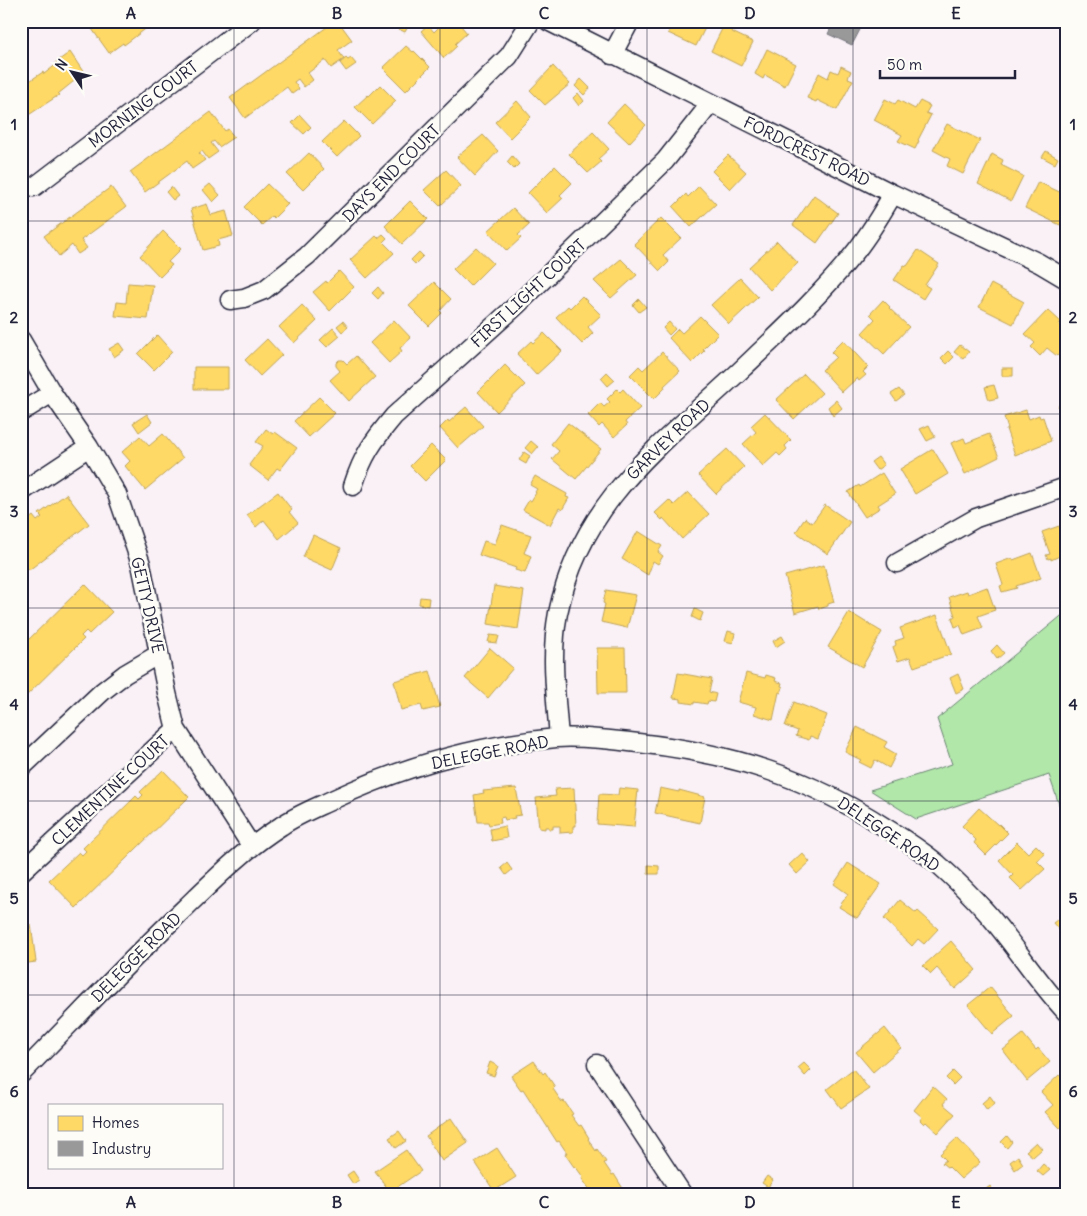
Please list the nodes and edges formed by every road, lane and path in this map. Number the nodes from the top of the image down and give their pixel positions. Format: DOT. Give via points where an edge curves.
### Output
graph roads {
  1 [pos="252,21"];
  2 [pos="531,21"];
  3 [pos="548,21"];
  4 [pos="630,21"];
  5 [pos="612,54"];
  6 [pos="711,103"];
  7 [pos="34,187"];
  8 [pos="893,194"];
  9 [pos="1066,279"];
  10 [pos="230,300"];
  11 [pos="21,340"];
  12 [pos="52,393"];
  13 [pos="21,412"];
  14 [pos="89,447"];
  15 [pos="353,486"];
  16 [pos="1066,487"];
  17 [pos="21,492"];
  18 [pos="897,563"];
  19 [pos="159,654"];
  20 [pos="176,729"];
  21 [pos="559,738"];
  22 [pos="21,768"];
  23 [pos="252,847"];
  24 [pos="21,872"];
  25 [pos="1063,1005"];
  26 [pos="597,1064"];
  27 [pos="21,1074"];
  28 [pos="683,1195"];
  1 -- 7 [label="street, MORNING COURT"];
  2 -- 10 [label="street, DAYS END COURT" via="509,56 307,256 264,290"];
  3 -- 5 [label="street, FORDCREST ROAD"];
  4 -- 5 [label="street"];
  5 -- 6 [label="street, FORDCREST ROAD"];
  6 -- 8 [label="street, FORDCREST ROAD"];
  6 -- 15 [label="street, FIRST LIGHT COURT" via="665,161 517,305 394,416 363,458"];
  8 -- 9 [label="street, FORDCREST ROAD"];
  8 -- 21 [label="street, GARVEY ROAD" via="873,227 834,277 743,368 640,463 602,511 571,568 558,616 554,647"];
  11 -- 12 [label="street, GETTY DRIVE"];
  12 -- 13 [label="street"];
  12 -- 14 [label="street, GETTY DRIVE"];
  14 -- 17 [label="street"];
  14 -- 19 [label="street, GETTY DRIVE" via="117,494 141,564"];
  16 -- 18 [label="street" via="976,518"];
  19 -- 20 [label="street, GETTY DRIVE"];
  19 -- 22 [label="street" via="125,674 103,692"];
  20 -- 23 [label="street, GETTY DRIVE"];
  20 -- 24 [label="street, CLEMENTINE COURT"];
  21 -- 23 [label="street, DELEGGE ROAD" via="444,759 384,777 307,811"];
  21 -- 25 [label="street, DELEGGE ROAD" via="666,746 735,759 792,778 846,803 910,844 962,886"];
  23 -- 27 [label="street, DELEGGE ROAD" via="152,940"];
  26 -- 28 [label="street"];
}
